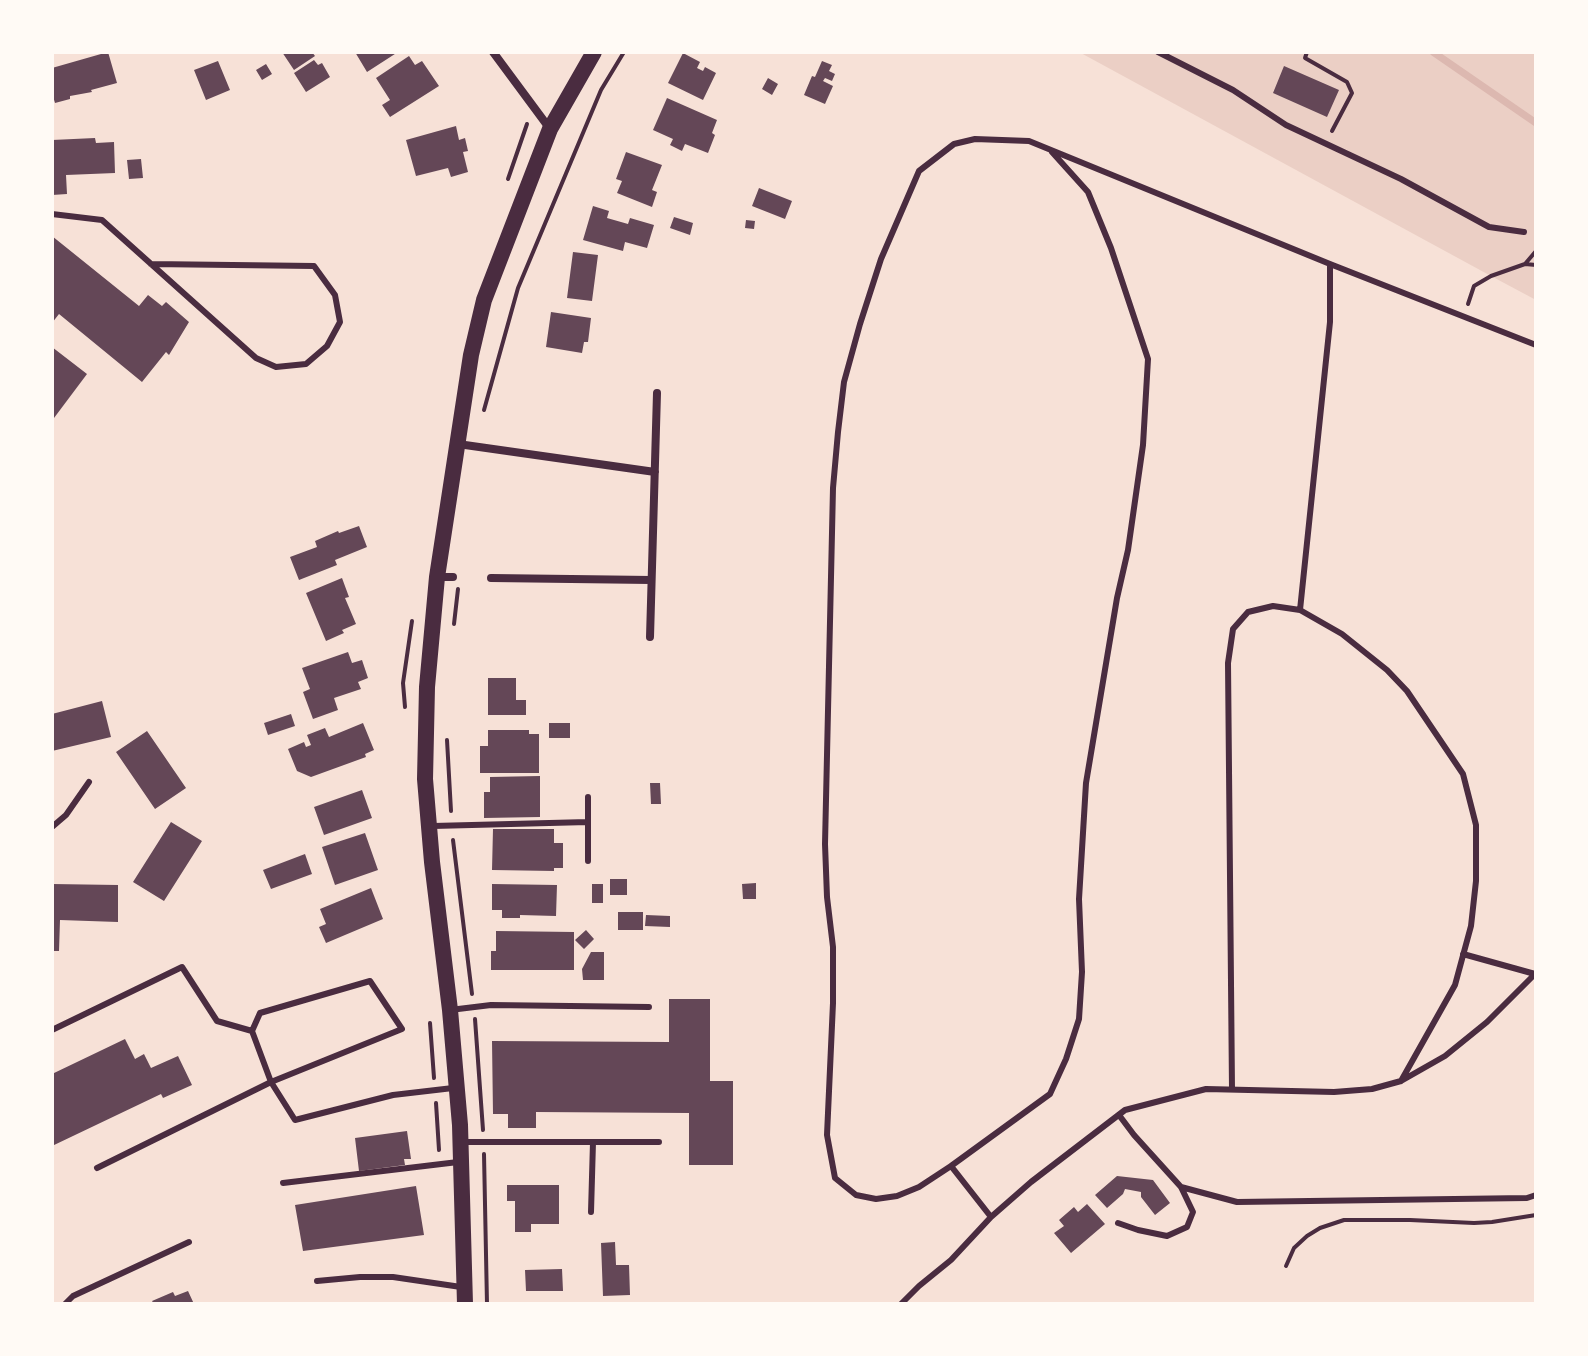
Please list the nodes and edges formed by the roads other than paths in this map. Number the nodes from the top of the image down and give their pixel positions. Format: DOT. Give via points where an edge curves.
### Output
graph roads {
  1 [pos="493,52"];
  2 [pos="594,52"];
  3 [pos="1158,52"];
  4 [pos="550,129"];
  5 [pos="1050,149"];
  6 [pos="52,214"];
  7 [pos="1524,232"];
  8 [pos="151,264"];
  9 [pos="1330,264"];
  10 [pos="1536,345"];
  11 [pos="657,393"];
  12 [pos="457,444"];
  13 [pos="655,472"];
  14 [pos="491,578"];
  15 [pos="651,580"];
  16 [pos="1300,610"];
  17 [pos="650,637"];
  18 [pos="89,782"];
  19 [pos="588,797"];
  20 [pos="588,822"];
  21 [pos="429,826"];
  22 [pos="52,827"];
  23 [pos="588,861"];
  24 [pos="1463,954"];
  25 [pos="1536,974"];
  26 [pos="649,1007"];
  27 [pos="450,1010"];
  28 [pos="52,1030"];
  29 [pos="252,1031"];
  30 [pos="1401,1081"];
  31 [pos="271,1082"];
  32 [pos="457,1087"];
  33 [pos="1232,1089"];
  34 [pos="1119,1115"];
  35 [pos="461,1142"];
  36 [pos="593,1142"];
  37 [pos="659,1142"];
  38 [pos="461,1162"];
  39 [pos="951,1166"];
  40 [pos="97,1168"];
  41 [pos="283,1183"];
  42 [pos="1181,1187"];
  43 [pos="1536,1195"];
  44 [pos="591,1212"];
  45 [pos="991,1217"];
  46 [pos="1118,1223"];
  47 [pos="189,1242"];
  48 [pos="317,1281"];
  49 [pos="465,1296"];
  50 [pos="65,1304"];
  51 [pos="901,1304"];
  1 -- 4 [label="street"];
  2 -- 4 [label="main road"];
  3 -- 7 [label="lane" via="1233,90 1286,125 1489,227"];
  4 -- 12 [label="main road" via="484,300"];
  5 -- 9 [label="lane"];
  5 -- 39 [label="lane" via="1088,192 1148,359 1143,445 1086,783 1079,1019 1050,1094"];
  5 -- 39 [label="lane" via="1029,141 975,139 954,144 919,171 860,324 844,382 838,432 825,844 833,947 827,1135 835,1178 856,1195 897,1196"];
  6 -- 8 [label="lane" via="102,220"];
  8 -- 8 [label="lane" via="256,358 276,367 306,364 327,346 340,322 335,295 314,266"];
  9 -- 10 [label="lane"];
  9 -- 16 [label="lane" via="1330,322"];
  11 -- 13 [label="street"];
  12 -- 13 [label="street"];
  12 -- 21 [label="main road" via="450,577 426,709"];
  13 -- 15 [label="street"];
  14 -- 15 [label="street"];
  15 -- 17 [label="street"];
  16 -- 24 [label="lane" via="1342,634 1387,670 1463,774 1476,825 1476,881"];
  16 -- 33 [label="lane" via="1273,606 1248,612 1233,629 1228,663"];
  18 -- 22 [label="lane"];
  19 -- 20 [label="lane"];
  20 -- 21 [label="lane"];
  20 -- 23 [label="lane"];
  21 -- 27 [label="main road"];
  24 -- 25 [label="lane"];
  24 -- 30 [label="lane" via="1455,985"];
  25 -- 30 [label="lane" via="1445,1056"];
  26 -- 27 [label="lane" via="491,1005"];
  27 -- 32 [label="main road"];
  28 -- 29 [label="lane" via="182,967 217,1021"];
  29 -- 31 [label="lane"];
  29 -- 31 [label="lane" via="260,1013 370,981 402,1029"];
  30 -- 33 [label="lane" via="1334,1092"];
  31 -- 32 [label="lane" via="295,1120 393,1095"];
  31 -- 40 [label="lane"];
  32 -- 35 [label="main road"];
  33 -- 34 [label="lane" via="1206,1089"];
  34 -- 42 [label="lane"];
  34 -- 45 [label="lane"];
  35 -- 36 [label="lane"];
  35 -- 38 [label="main road"];
  36 -- 37 [label="lane"];
  36 -- 44 [label="lane"];
  38 -- 41 [label="lane"];
  38 -- 49 [label="main road"];
  39 -- 45 [label="lane"];
  42 -- 43 [label="lane" via="1237,1202"];
  42 -- 46 [label="lane" via="1193,1212 1187,1227 1167,1236"];
  45 -- 51 [label="lane"];
  47 -- 50 [label="lane"];
  48 -- 49 [label="lane" via="393,1277"];
}
